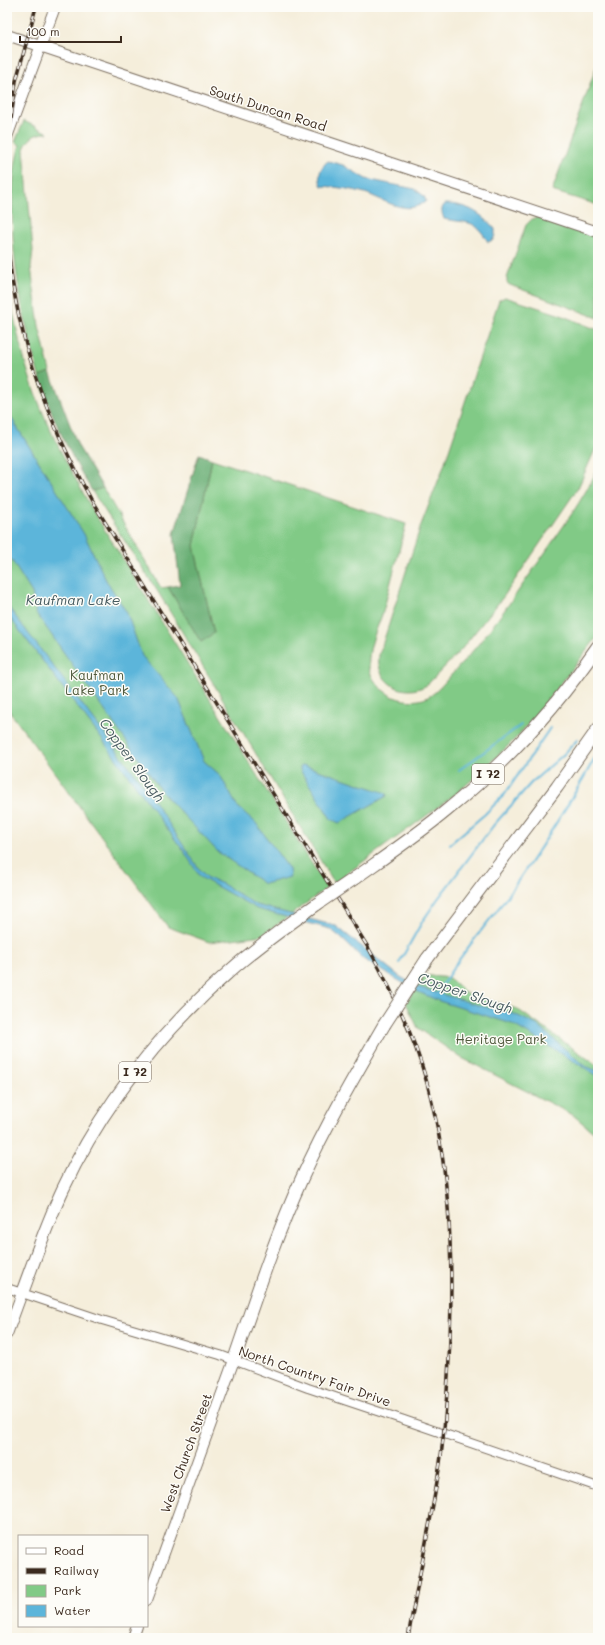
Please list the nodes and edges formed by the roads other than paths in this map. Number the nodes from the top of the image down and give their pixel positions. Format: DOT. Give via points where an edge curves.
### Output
graph roads {
  1 [pos="55,7"];
  2 [pos="7,35"];
  3 [pos="41,47"];
  4 [pos="7,137"];
  5 [pos="598,232"];
  6 [pos="598,646"];
  7 [pos="598,729"];
  8 [pos="7,1288"];
  9 [pos="22,1293"];
  10 [pos="7,1334"];
  11 [pos="234,1360"];
  12 [pos="598,1487"];
  13 [pos="148,1597"];
  14 [pos="137,1627"];
  15 [pos="133,1638"];
  1 -- 3 [label="main road"];
  2 -- 3 [label="main road, South Duncan Road"];
  3 -- 4 [label="main road"];
  3 -- 5 [label="main road, South Duncan Road"];
  6 -- 9 [label="highway, I 72, bridge" via="546,714 498,765 446,811 258,948 217,982 186,1013 141,1064 105,1114 76,1163 49,1220"];
  7 -- 11 [label="highway, bridge" via="427,959 340,1100 302,1178 271,1254"];
  8 -- 9 [label="street, North Country Fair Drive"];
  9 -- 10 [label="main road"];
  9 -- 11 [label="street, North Country Fair Drive"];
  11 -- 12 [label="street, North Country Fair Drive" via="308,1388"];
  11 -- 13 [label="main road, West Church Street"];
  14 -- 15 [label="main road"];
}
